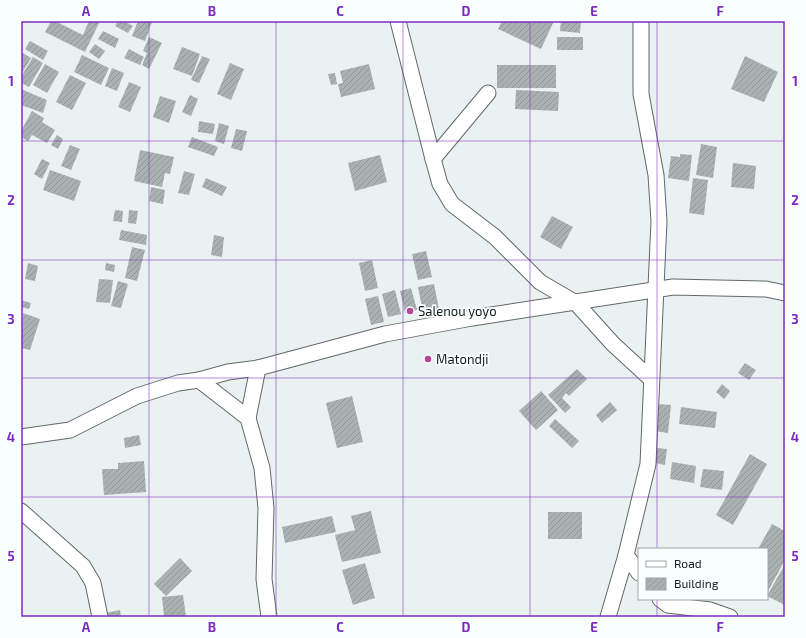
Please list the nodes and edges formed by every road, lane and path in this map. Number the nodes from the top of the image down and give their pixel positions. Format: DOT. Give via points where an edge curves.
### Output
graph roads {
  1 [pos="398,21"];
  2 [pos="641,21"];
  3 [pos="488,92"];
  4 [pos="433,159"];
  5 [pos="657,290"];
  6 [pos="785,293"];
  7 [pos="576,303"];
  8 [pos="258,368"];
  9 [pos="651,379"];
  10 [pos="199,380"];
  11 [pos="248,418"];
  12 [pos="21,437"];
  13 [pos="21,511"];
  14 [pos="626,555"];
  15 [pos="638,572"];
  16 [pos="661,600"];
  17 [pos="100,617"];
  18 [pos="269,617"];
  19 [pos="608,617"];
  20 [pos="730,617"];
  1 -- 4 [label="street"];
  2 -- 5 [label="street" via="641,94 657,183"];
  3 -- 4 [label="street"];
  4 -- 7 [label="street" via="440,184 452,204 496,237 540,282"];
  5 -- 6 [label="street" via="673,287 758,288"];
  5 -- 7 [label="street"];
  5 -- 9 [label="street"];
  7 -- 8 [label="street" via="385,334"];
  7 -- 9 [label="street" via="613,344"];
  8 -- 10 [label="street" via="228,372"];
  8 -- 11 [label="street"];
  9 -- 14 [label="street" via="648,464"];
  10 -- 11 [label="street"];
  10 -- 12 [label="street" via="178,383 138,396 70,430"];
  11 -- 18 [label="street" via="262,468 265,495 264,579"];
  13 -- 17 [label="street" via="83,566 93,583"];
  14 -- 15 [label="street"];
  14 -- 19 [label="street"];
  16 -- 20 [label="street" via="668,605 710,610"];
}
